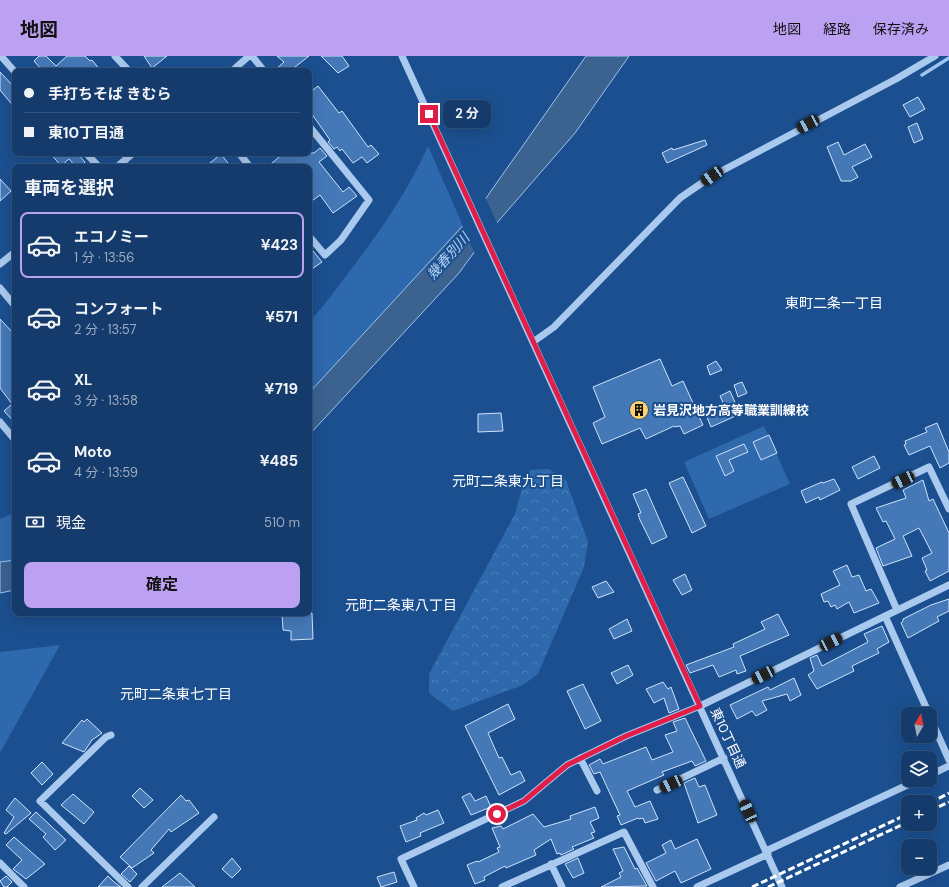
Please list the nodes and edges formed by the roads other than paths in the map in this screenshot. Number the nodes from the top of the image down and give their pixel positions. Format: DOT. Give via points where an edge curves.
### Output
graph roads {
  1 [pos="0,56"];
  2 [pos="115,56"];
  3 [pos="251,56"];
  4 [pos="402,56"];
  5 [pos="935,56"];
  6 [pos="125,68"];
  7 [pos="236,68"];
  8 [pos="261,68"];
  9 [pos="12,69"];
  10 [pos="312,130"];
  11 [pos="89,156"];
  12 [pos="130,156"];
  13 [pos="241,156"];
  14 [pos="96,164"];
  15 [pos="120,164"];
  16 [pos="247,164"];
  17 [pos="312,240"];
  18 [pos="12,254"];
  19 [pos="0,264"];
  20 [pos="0,288"];
  21 [pos="12,302"];
  22 [pos="533,342"];
  23 [pos="0,422"];
  24 [pos="12,436"];
  25 [pos="949,509"];
  26 [pos="949,585"];
  27 [pos="897,610"];
  28 [pos="885,616"];
  29 [pos="700,706"];
  30 [pos="925,707"];
  31 [pos="937,733"];
  32 [pos="111,735"];
  33 [pos="580,758"];
  34 [pos="724,758"];
  35 [pos="949,760"];
  36 [pos="949,766"];
  37 [pos="937,771"];
  38 [pos="904,787"];
  39 [pos="657,790"];
  40 [pos="597,792"];
  41 [pos="214,818"];
  42 [pos="767,853"];
  43 [pos="0,863"];
  44 [pos="551,864"];
  45 [pos="949,865"];
  46 [pos="24,887"];
  47 [pos="128,887"];
  48 [pos="142,887"];
  49 [pos="414,887"];
  50 [pos="502,887"];
  51 [pos="562,887"];
  52 [pos="653,887"];
  53 [pos="697,887"];
  54 [pos="782,887"];
  55 [pos="900,887"];
  1 -- 9 [label="street"];
  2 -- 6 [label="street"];
  3 -- 7 [label="street"];
  3 -- 8 [label="street"];
  4 -- 22 [label="street, 東10丁目通"];
  5 -- 22 [label="street" via="712,176 680,198 554,327"];
  10 -- 17 [label="street" via="368,200 341,240 325,255"];
  11 -- 14 [label="street"];
  12 -- 15 [label="street"];
  13 -- 16 [label="street"];
  18 -- 19 [label="street"];
  20 -- 21 [label="street"];
  22 -- 29 [label="street, 東10丁目通"];
  23 -- 24 [label="street"];
  25 -- 27 [label="street" via="929,467 851,504"];
  26 -- 27 [label="street"];
  27 -- 28 [label="street"];
  28 -- 29 [label="street"];
  28 -- 30 [label="street"];
  29 -- 33 [label="street"];
  29 -- 34 [label="street, 東10丁目通"];
  31 -- 35 [label="street"];
  32 -- 47 [label="street" via="40,801"];
  33 -- 40 [label="street"];
  33 -- 49 [label="street" via="567,765 524,801 401,859"];
  34 -- 39 [label="street"];
  34 -- 42 [label="street, 東10丁目通"];
  36 -- 37 [label="street"];
  38 -- 42 [label="street"];
  41 -- 48 [label="street"];
  42 -- 53 [label="street"];
  42 -- 54 [label="street, 東10丁目通"];
  43 -- 46 [label="street"];
  44 -- 50 [label="street"];
  44 -- 51 [label="street"];
  44 -- 52 [label="street" via="624,832"];
  45 -- 55 [label="street"];
}
